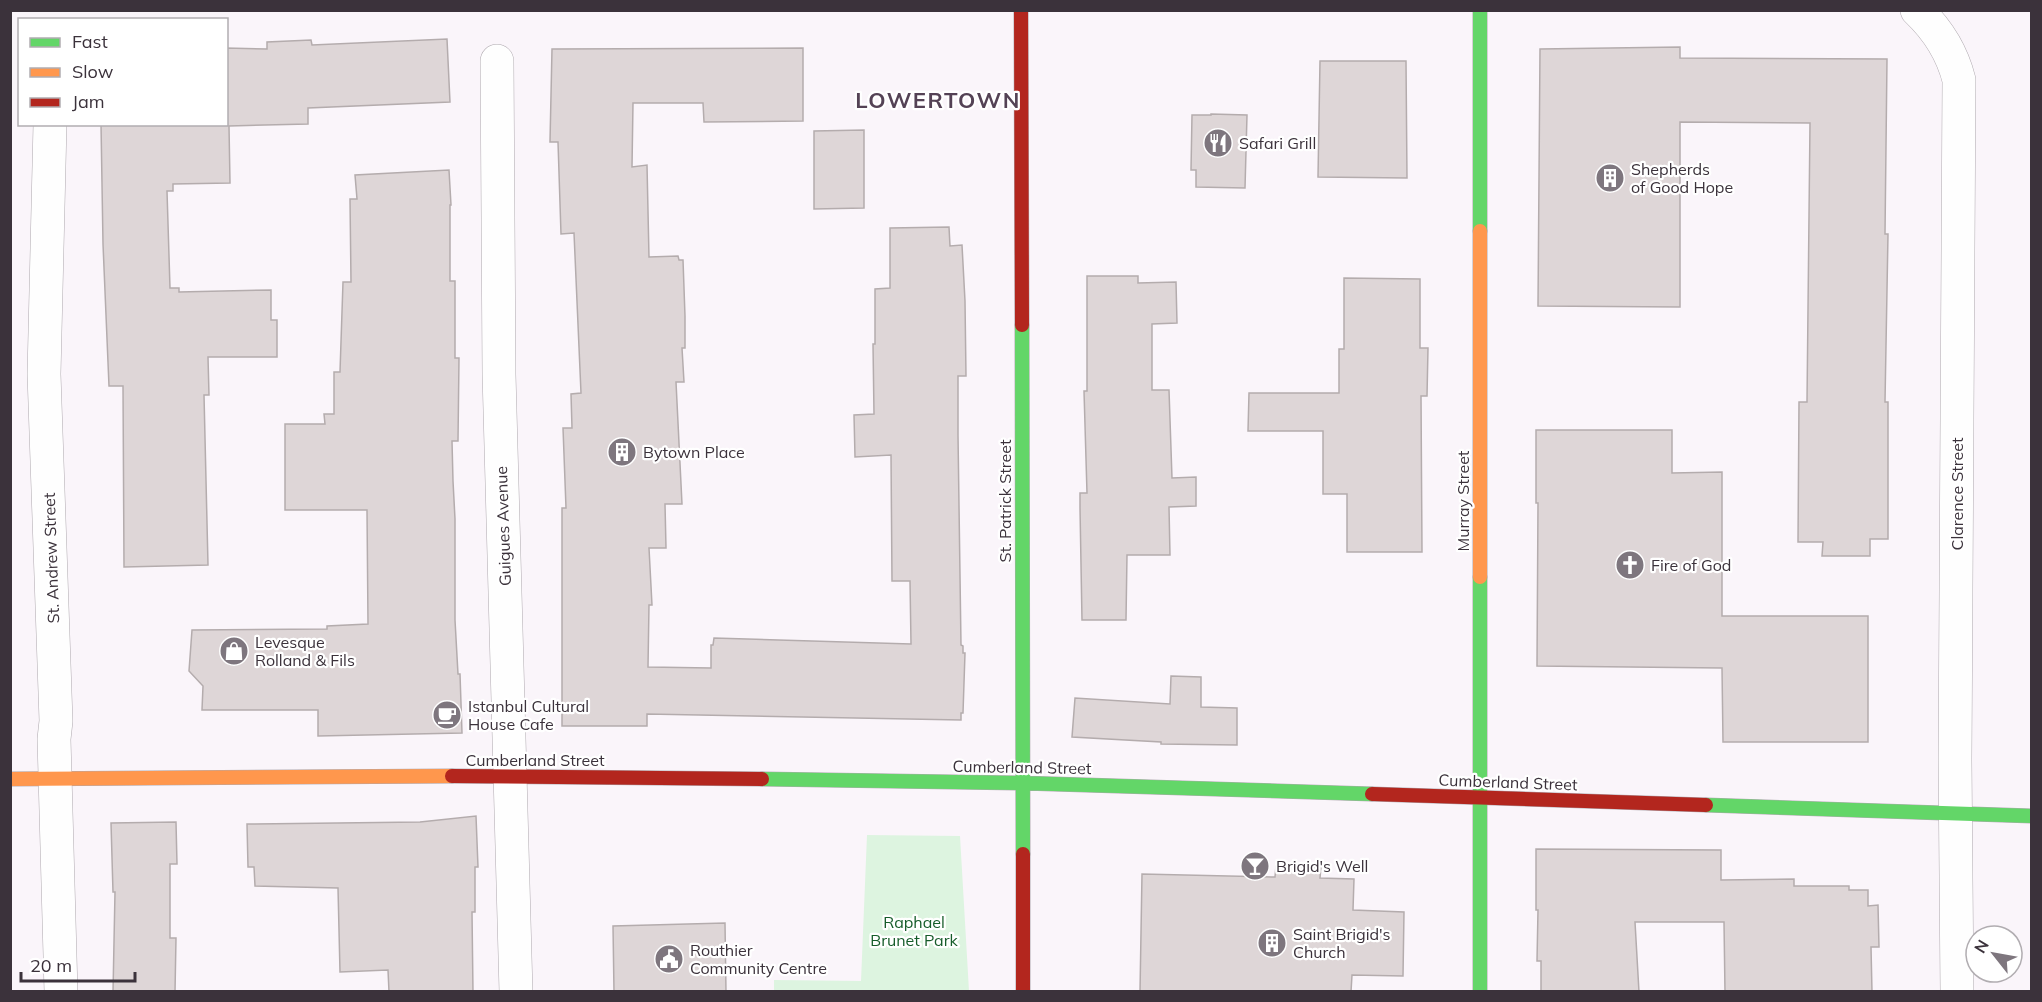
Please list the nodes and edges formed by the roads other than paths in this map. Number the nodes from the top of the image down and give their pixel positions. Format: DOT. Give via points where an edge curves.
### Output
graph roads {
  1 [pos="1021,10"];
  2 [pos="1480,10"];
  3 [pos="1917,10"];
  4 [pos="497,61"];
  5 [pos="50,126"];
  6 [pos="510,776"];
  7 [pos="56,778"];
  8 [pos="10,779"];
  9 [pos="1021,783"];
  10 [pos="1479,797"];
  11 [pos="1955,815"];
  12 [pos="2031,816"];
  13 [pos="61,992"];
  14 [pos="516,992"];
  15 [pos="1023,992"];
  16 [pos="1480,992"];
  17 [pos="1957,992"];
  1 -- 9 [label="street, St. Patrick Street"];
  2 -- 10 [label="street, Murray Street"];
  3 -- 11 [label="street, Clarence Street" via="1944,42 1959,80"];
  4 -- 6 [label="street, Guigues Avenue" via="499,374"];
  5 -- 7 [label="street, St. Andrew Street" via="44,374"];
  6 -- 7 [label="street, Cumberland Street"];
  6 -- 9 [label="street, Cumberland Street"];
  6 -- 14 [label="street, Guigues Avenue"];
  7 -- 8 [label="street, Cumberland Street"];
  7 -- 13 [label="street, St. Andrew Street"];
  9 -- 10 [label="street, Cumberland Street"];
  9 -- 15 [label="street, St. Patrick Street"];
  10 -- 11 [label="street, Cumberland Street"];
  10 -- 16 [label="street, Murray Street"];
  11 -- 12 [label="street, Cumberland Street"];
  11 -- 17 [label="street, Clarence Street"];
}
